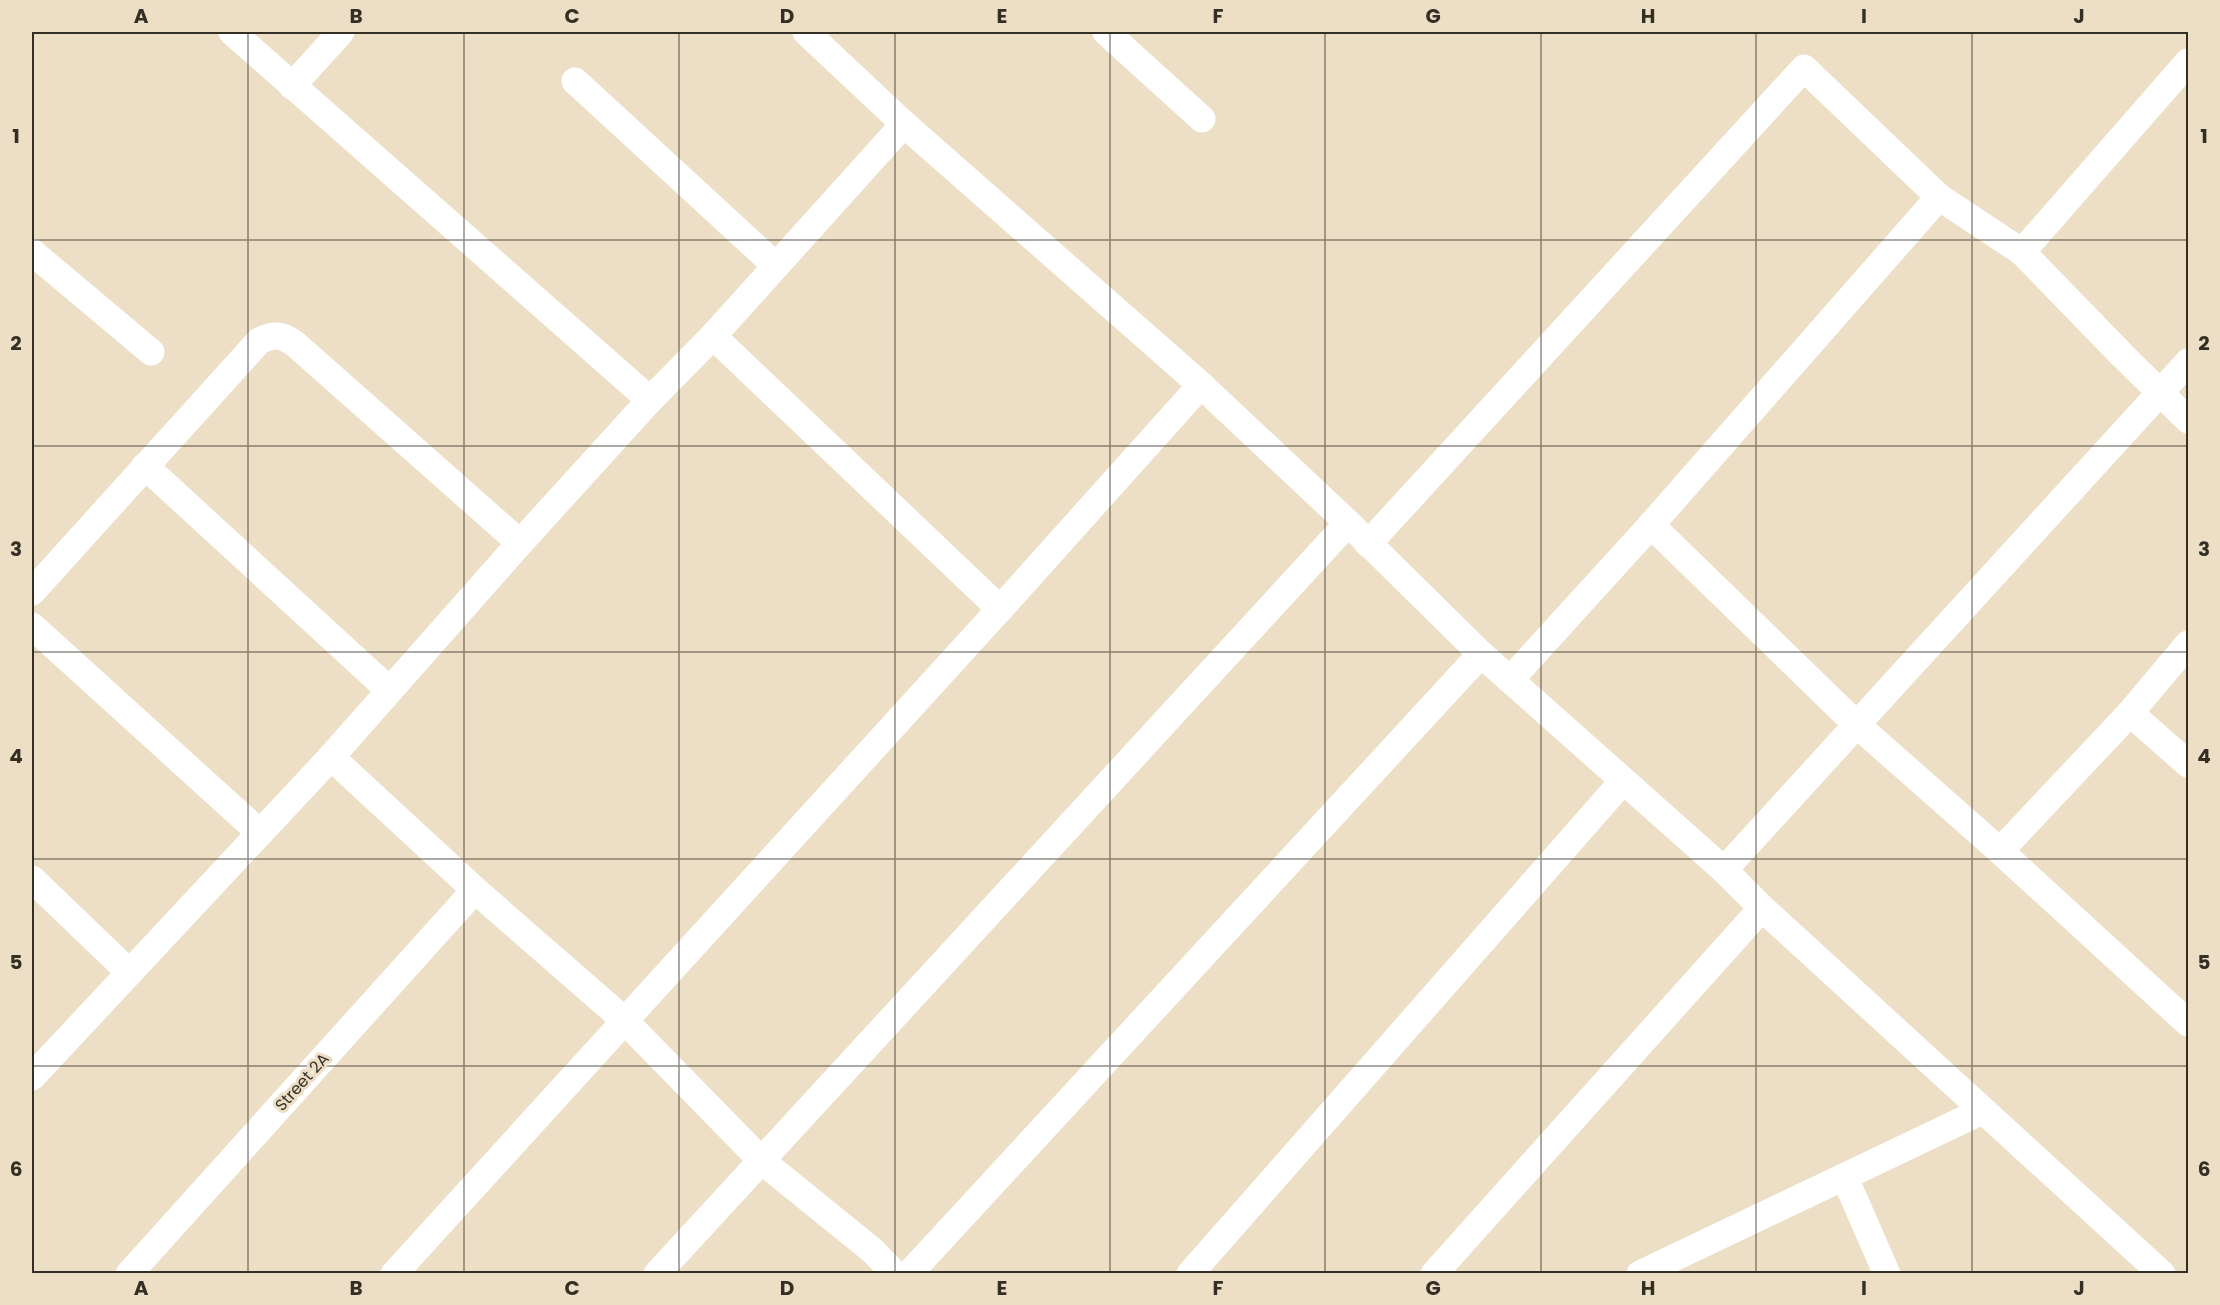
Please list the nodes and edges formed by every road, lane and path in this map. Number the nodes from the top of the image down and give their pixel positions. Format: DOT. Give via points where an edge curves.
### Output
graph roads {
  1 [pos="232,32"];
  2 [pos="341,32"];
  3 [pos="806,32"];
  4 [pos="1106,32"];
  5 [pos="2188,62"];
  6 [pos="574,81"];
  7 [pos="292,86"];
  8 [pos="1203,119"];
  9 [pos="904,124"];
  10 [pos="1939,197"];
  11 [pos="32,252"];
  12 [pos="2022,252"];
  13 [pos="775,265"];
  14 [pos="713,336"];
  15 [pos="151,352"];
  16 [pos="2188,362"];
  17 [pos="1201,385"];
  18 [pos="2161,392"];
  19 [pos="650,400"];
  20 [pos="2188,420"];
  21 [pos="145,466"];
  22 [pos="1348,523"];
  23 [pos="1651,525"];
  24 [pos="520,543"];
  25 [pos="1368,543"];
  26 [pos="32,592"];
  27 [pos="1000,609"];
  28 [pos="32,626"];
  29 [pos="2188,644"];
  30 [pos="1480,654"];
  31 [pos="1510,680"];
  32 [pos="389,690"];
  33 [pos="2130,713"];
  34 [pos="1856,724"];
  35 [pos="331,757"];
  36 [pos="2188,764"];
  37 [pos="1623,782"];
  38 [pos="260,832"];
  39 [pos="2000,850"];
  40 [pos="1724,870"];
  41 [pos="32,879"];
  42 [pos="475,890"];
  43 [pos="1762,908"];
  44 [pos="129,972"];
  45 [pos="624,1020"];
  46 [pos="2188,1023"];
  47 [pos="32,1077"];
  48 [pos="1982,1111"];
  49 [pos="762,1161"];
  50 [pos="1845,1178"];
  51 [pos="1672,1267"];
  52 [pos="129,1274"];
  53 [pos="393,1274"];
  54 [pos="657,1274"];
  55 [pos="895,1274"];
  56 [pos="909,1274"];
  57 [pos="1190,1274"];
  58 [pos="1434,1274"];
  59 [pos="1640,1274"];
  60 [pos="1887,1274"];
  61 [pos="2162,1274"];
  1 -- 7 [label="street"];
  2 -- 7 [label="street"];
  3 -- 9 [label="street"];
  4 -- 8 [label="street"];
  5 -- 12 [label="street"];
  6 -- 13 [label="street"];
  7 -- 19 [label="street"];
  9 -- 13 [label="street"];
  9 -- 17 [label="street"];
  10 -- 12 [label="street"];
  10 -- 23 [label="street"];
  10 -- 25 [label="street" via="1804,68"];
  11 -- 15 [label="street"];
  12 -- 18 [label="street"];
  13 -- 14 [label="street"];
  14 -- 19 [label="street"];
  14 -- 27 [label="street"];
  16 -- 18 [label="street"];
  17 -- 22 [label="street"];
  17 -- 27 [label="street"];
  18 -- 20 [label="street"];
  18 -- 34 [label="street"];
  19 -- 24 [label="street"];
  21 -- 24 [label="street" via="259,341 272,335 284,336"];
  21 -- 26 [label="street"];
  21 -- 32 [label="street"];
  22 -- 25 [label="street"];
  22 -- 49 [label="street"];
  23 -- 31 [label="street"];
  23 -- 34 [label="street"];
  24 -- 32 [label="street"];
  25 -- 30 [label="street"];
  27 -- 45 [label="street"];
  28 -- 38 [label="street"];
  29 -- 33 [label="street"];
  30 -- 31 [label="street"];
  30 -- 56 [label="street"];
  31 -- 37 [label="street"];
  32 -- 35 [label="street"];
  33 -- 36 [label="street"];
  33 -- 39 [label="street"];
  34 -- 39 [label="street"];
  34 -- 40 [label="street"];
  35 -- 38 [label="street"];
  35 -- 42 [label="street"];
  37 -- 40 [label="street"];
  37 -- 57 [label="street"];
  38 -- 44 [label="street"];
  39 -- 46 [label="street"];
  40 -- 43 [label="street"];
  41 -- 44 [label="street"];
  42 -- 45 [label="street"];
  42 -- 52 [label="street, Street 2A"];
  43 -- 48 [label="street"];
  43 -- 58 [label="street"];
  44 -- 47 [label="street"];
  45 -- 49 [label="street"];
  45 -- 53 [label="street"];
  48 -- 50 [label="street"];
  48 -- 61 [label="street"];
  49 -- 54 [label="street"];
  49 -- 55 [label="street" via="873,1251"];
  50 -- 51 [label="street"];
  50 -- 60 [label="street"];
  51 -- 59 [label="street"];
}
